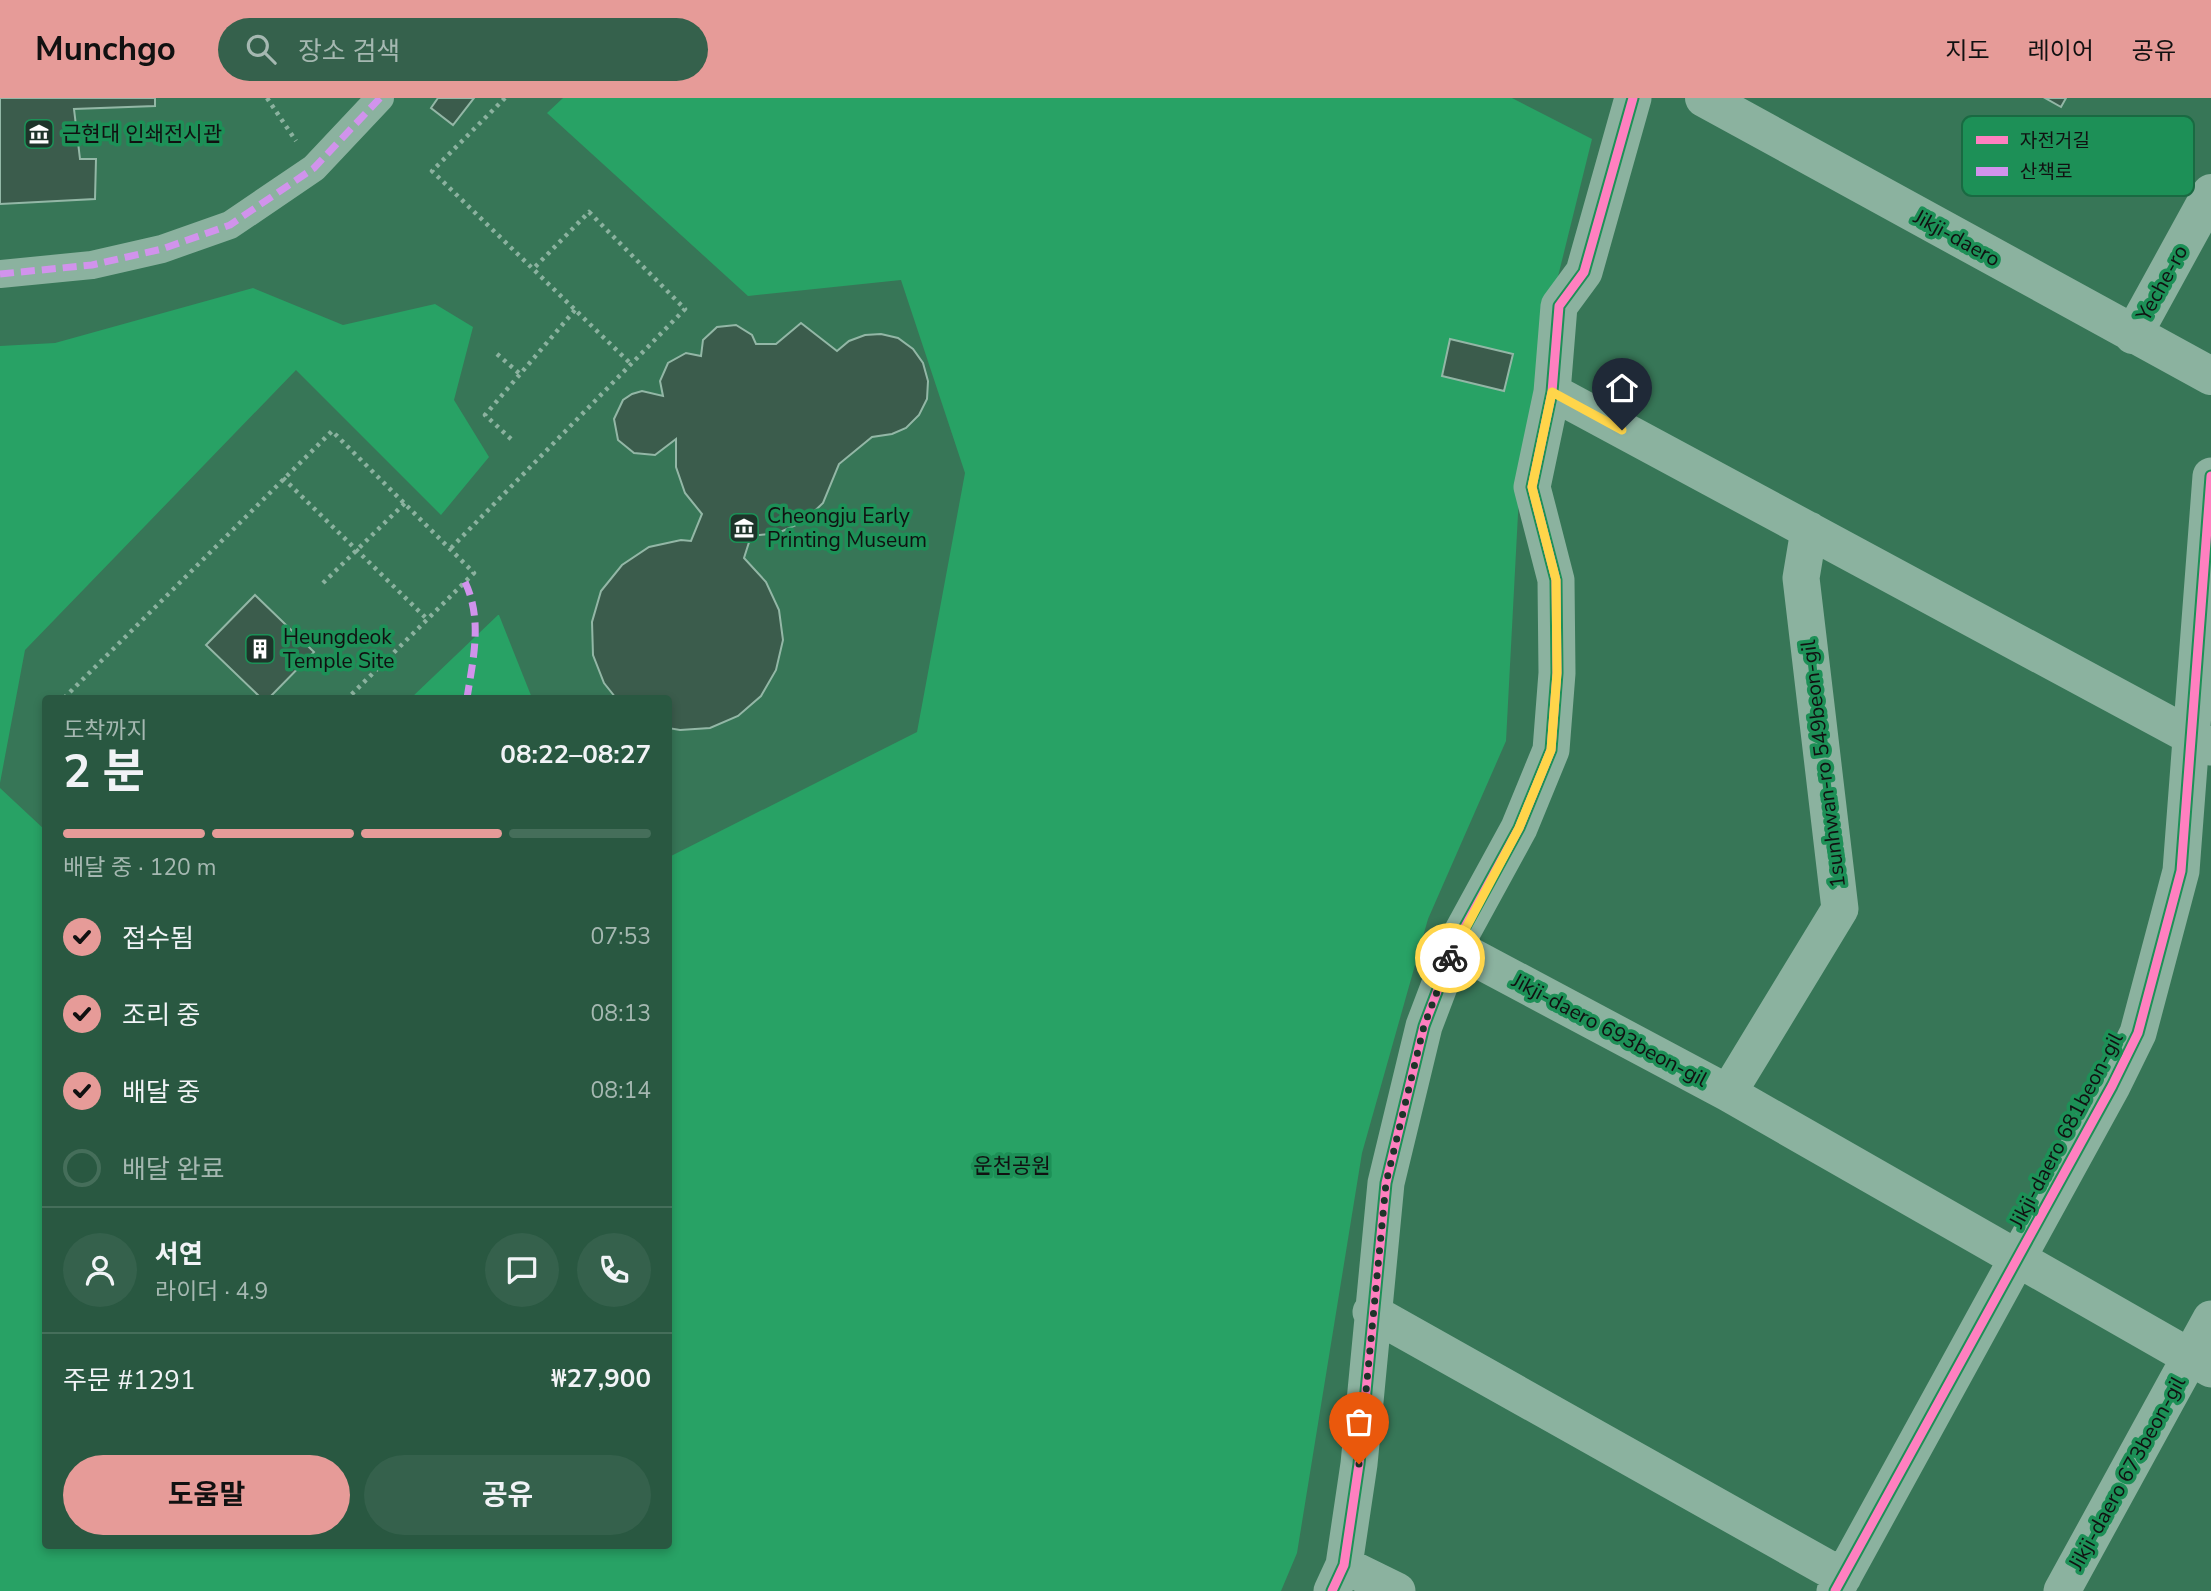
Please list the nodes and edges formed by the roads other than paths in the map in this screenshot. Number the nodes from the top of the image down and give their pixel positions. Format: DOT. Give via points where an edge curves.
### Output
graph roads {
  1 [pos="380,98"];
  2 [pos="1633,98"];
  3 [pos="1704,98"];
  4 [pos="2211,193"];
  5 [pos="0,274"];
  6 [pos="2133,335"];
  7 [pos="2211,376"];
  8 [pos="1552,392"];
  9 [pos="2211,476"];
  10 [pos="1809,530"];
  11 [pos="2201,741"];
  12 [pos="1454,947"];
  13 [pos="1728,1093"];
  14 [pos="2017,1260"];
  15 [pos="1371,1312"];
  16 [pos="2211,1319"];
  17 [pos="2201,1363"];
  18 [pos="1338,1578"];
  19 [pos="1839,1584"];
  20 [pos="1397,1591"];
  21 [pos="2062,1591"];
  1 -- 5 [label="street" via="314,168 230,225 162,249 92,265"];
  2 -- 8 [label="street" via="1584,272 1559,306"];
  3 -- 6 [label="street, Jikji-daero"];
  4 -- 6 [label="street, Yeche-ro"];
  6 -- 7 [label="street, Jikji-daero"];
  8 -- 10 [label="street"];
  8 -- 12 [label="street" via="1532,487 1556,580 1557,673 1551,750 1519,828"];
  9 -- 11 [label="street, Jikji-daero 681beon-gil"];
  10 -- 11 [label="street"];
  10 -- 13 [label="street, 1sunhwan-ro 549beon-gil" via="1801,578 1840,909"];
  11 -- 14 [label="street, Jikji-daero 681beon-gil" via="2181,871 2138,1033"];
  12 -- 13 [label="street, Jikji-daero 693beon-gil"];
  12 -- 15 [label="street" via="1424,1026 1386,1183"];
  13 -- 14 [label="street, Jikji-daero 681beon-gil"];
  14 -- 17 [label="street"];
  14 -- 19 [label="street, Jikji-daero 681beon-gil"];
  15 -- 18 [label="street" via="1359,1464"];
  15 -- 19 [label="street, Jikji-daero 681beon-gil" via="1632,1458"];
  16 -- 17 [label="street, Jikji-daero 673beon-gil"];
  17 -- 21 [label="street, Jikji-daero 673beon-gil"];
  18 -- 20 [label="street"];
}
